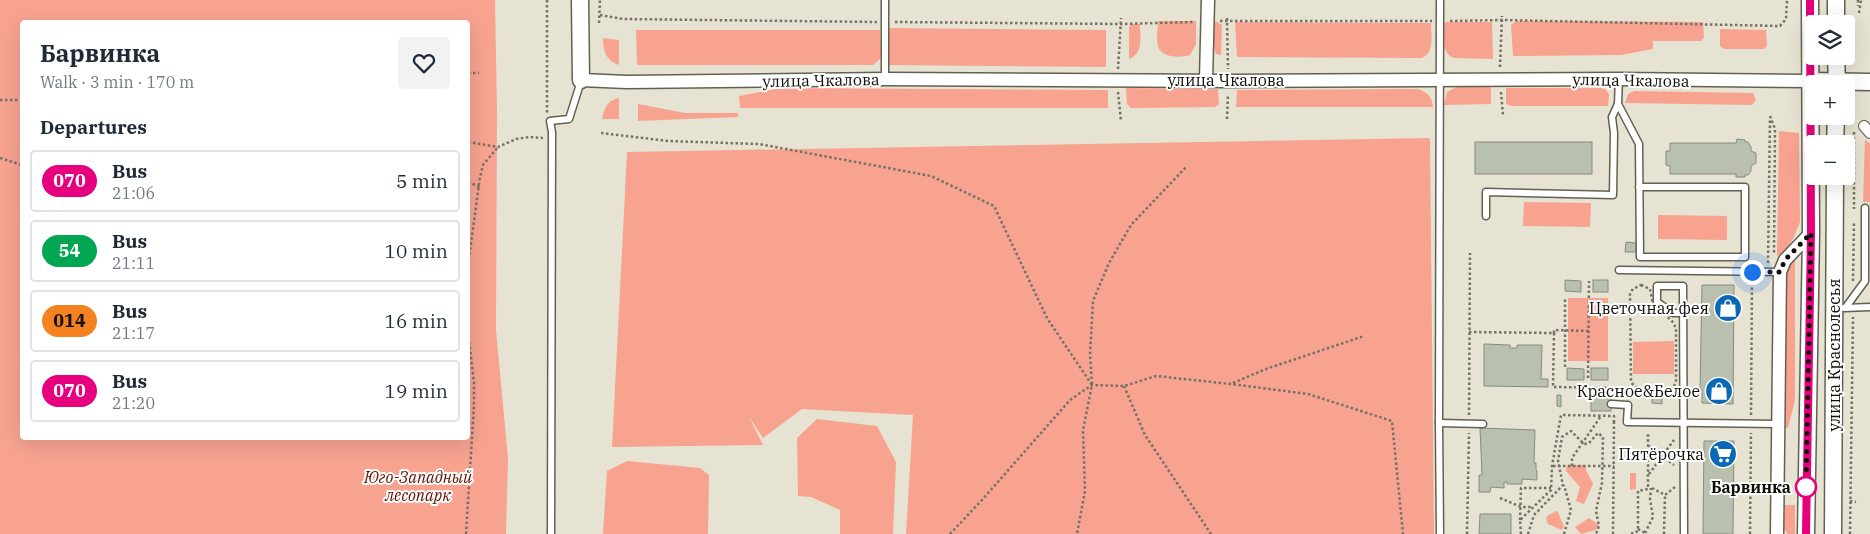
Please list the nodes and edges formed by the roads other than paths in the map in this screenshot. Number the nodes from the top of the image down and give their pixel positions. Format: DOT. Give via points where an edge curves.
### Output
graph roads {
  1 [pos="580,0"];
  2 [pos="885,0"];
  3 [pos="1208,0"];
  4 [pos="1440,0"];
  5 [pos="1810,0"];
  6 [pos="1836,0"];
  7 [pos="1836,15"];
  8 [pos="1810,75"];
  9 [pos="884,79"];
  10 [pos="1619,79"];
  11 [pos="581,80"];
  12 [pos="1206,80"];
  13 [pos="1441,80"];
  14 [pos="1805,81"];
  15 [pos="1855,82"];
  16 [pos="1870,82"];
  17 [pos="1618,104"];
  18 [pos="1810,125"];
  19 [pos="1836,185"];
  20 [pos="1639,187"];
  21 [pos="1865,208"];
  22 [pos="1486,216"];
  23 [pos="1811,233"];
  24 [pos="1618,270"];
  25 [pos="1780,272"];
  26 [pos="1870,307"];
  27 [pos="1844,309"];
  28 [pos="1683,314"];
  29 [pos="1611,404"];
  30 [pos="1439,423"];
  31 [pos="1483,424"];
  32 [pos="1777,424"];
  33 [pos="1683,426"];
  34 [pos="551,534"];
  35 [pos="1440,534"];
  36 [pos="1684,534"];
  37 [pos="1777,534"];
  38 [pos="1806,534"];
  39 [pos="1834,534"];
  1 -- 11 [label="street"];
  2 -- 9 [label="lane"];
  3 -- 12 [label="street"];
  4 -- 13 [label="lane"];
  5 -- 8 [label="street, улица Краснолесья"];
  6 -- 7 [label="street"];
  9 -- 11 [label="street, улица Чкалова"];
  9 -- 12 [label="street, улица Чкалова"];
  10 -- 13 [label="street, улица Чкалова"];
  10 -- 14 [label="street, улица Чкалова"];
  10 -- 17 [label="lane"];
  11 -- 34 [label="lane" via="569,119 550,122"];
  12 -- 13 [label="street, улица Чкалова"];
  13 -- 30 [label="lane"];
  15 -- 16 [label="street, улица Чкалова"];
  17 -- 20 [label="lane" via="1639,144"];
  17 -- 22 [label="lane" via="1612,118 1613,195 1486,192"];
  18 -- 23 [label="street, улица Краснолесья"];
  19 -- 27 [label="street, улица Краснолесья"];
  20 -- 20 [label="lane" via="1640,257 1745,257 1745,187"];
  21 -- 27 [label="lane" via="1865,281"];
  23 -- 25 [label="street" via="1785,260"];
  23 -- 38 [label="street, улица Краснолесья"];
  24 -- 25 [label="lane"];
  25 -- 32 [label="street"];
  26 -- 27 [label="lane"];
  27 -- 39 [label="street, улица Краснолесья"];
  28 -- 28 [label="lane" via="1683,286 1657,286 1657,302 1673,314"];
  28 -- 33 [label="lane"];
  29 -- 33 [label="lane" via="1628,404 1627,422"];
  30 -- 31 [label="lane"];
  30 -- 35 [label="lane"];
  32 -- 33 [label="lane"];
  32 -- 37 [label="street"];
  33 -- 36 [label="lane"];
}
